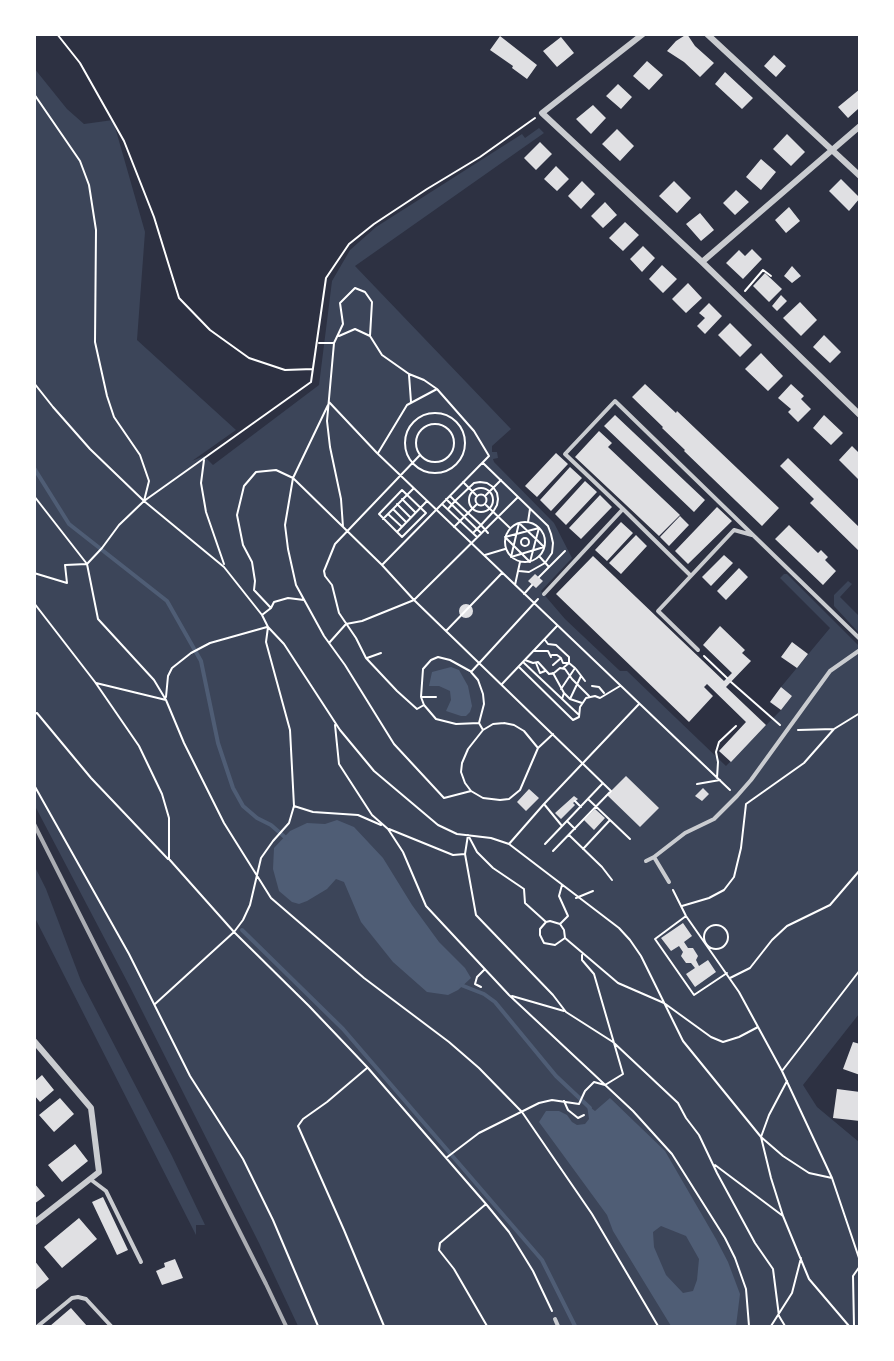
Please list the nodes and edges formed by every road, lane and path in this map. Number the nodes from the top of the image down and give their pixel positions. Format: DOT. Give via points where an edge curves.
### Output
graph roads {
  1 [pos="57,34"];
  2 [pos="643,34"];
  3 [pos="707,34"];
  4 [pos="34,94"];
  5 [pos="542,113"];
  6 [pos="860,126"];
  7 [pos="831,150"];
  8 [pos="860,176"];
  9 [pos="702,262"];
  10 [pos="771,276"];
  11 [pos="739,298"];
  12 [pos="339,336"];
  13 [pos="370,336"];
  14 [pos="318,343"];
  15 [pos="334,343"];
  16 [pos="313,369"];
  17 [pos="409,374"];
  18 [pos="34,382"];
  19 [pos="437,389"];
  20 [pos="329,402"];
  21 [pos="411,402"];
  22 [pos="860,415"];
  23 [pos="377,453"];
  24 [pos="420,455"];
  25 [pos="204,460"];
  26 [pos="483,463"];
  27 [pos="413,464"];
  28 [pos="401,476"];
  29 [pos="293,478"];
  30 [pos="501,480"];
  31 [pos="463,482"];
  32 [pos="468,487"];
  33 [pos="493,487"];
  34 [pos="414,488"];
  35 [pos="472,491"];
  36 [pos="489,491"];
  37 [pos="407,495"];
  38 [pos="34,496"];
  39 [pos="450,496"];
  40 [pos="477,496"];
  41 [pos="485,496"];
  42 [pos="518,497"];
  43 [pos="402,500"];
  44 [pos="446,500"];
  45 [pos="144,501"];
  46 [pos="427,501"];
  47 [pos="455,501"];
  48 [pos="398,504"];
  49 [pos="442,504"];
  50 [pos="477,504"];
  51 [pos="485,504"];
  52 [pos="512,504"];
  53 [pos="452,505"];
  54 [pos="515,507"];
  55 [pos="421,508"];
  56 [pos="393,509"];
  57 [pos="448,509"];
  58 [pos="472,509"];
  59 [pos="490,509"];
  60 [pos="531,509"];
  61 [pos="436,510"];
  62 [pos="505,510"];
  63 [pos="623,510"];
  64 [pos="458,511"];
  65 [pos="493,512"];
  66 [pos="416,513"];
  67 [pos="468,513"];
  68 [pos="508,513"];
  69 [pos="388,514"];
  70 [pos="454,515"];
  71 [pos="464,517"];
  72 [pos="498,517"];
  73 [pos="411,518"];
  74 [pos="383,519"];
  75 [pos="460,521"];
  76 [pos="407,522"];
  77 [pos="528,522"];
  78 [pos="471,523"];
  79 [pos="491,523"];
  80 [pos="519,523"];
  81 [pos="480,525"];
  82 [pos="344,527"];
  83 [pos="402,527"];
  84 [pos="454,527"];
  85 [pos="467,527"];
  86 [pos="495,527"];
  87 [pos="510,528"];
  88 [pos="539,528"];
  89 [pos="477,529"];
  90 [pos="485,530"];
  91 [pos="347,531"];
  92 [pos="527,531"];
  93 [pos="397,532"];
  94 [pos="522,532"];
  95 [pos="473,533"];
  96 [pos="481,533"];
  97 [pos="489,533"];
  98 [pos="516,534"];
  99 [pos="550,534"];
  100 [pos="752,535"];
  101 [pos="505,537"];
  102 [pos="544,537"];
  103 [pos="477,538"];
  104 [pos="536,539"];
  105 [pos="515,540"];
  106 [pos="522,540"];
  107 [pos="471,543"];
  108 [pos="513,545"];
  109 [pos="527,545"];
  110 [pos="534,545"];
  111 [pos="544,547"];
  112 [pos="505,549"];
  113 [pos="533,550"];
  114 [pos="565,551"];
  115 [pos="527,552"];
  116 [pos="522,554"];
  117 [pos="484,555"];
  118 [pos="539,556"];
  119 [pos="511,557"];
  120 [pos="520,562"];
  121 [pos="530,562"];
  122 [pos="545,563"];
  123 [pos="87,564"];
  124 [pos="382,566"];
  125 [pos="224,567"];
  126 [pos="549,567"];
  127 [pos="519,572"];
  128 [pos="34,573"];
  129 [pos="502,573"];
  130 [pos="690,575"];
  131 [pos="539,578"];
  132 [pos="515,585"];
  133 [pos="532,585"];
  134 [pos="524,594"];
  135 [pos="543,594"];
  136 [pos="414,600"];
  137 [pos="305,601"];
  138 [pos="34,603"];
  139 [pos="534,603"];
  140 [pos="271,608"];
  141 [pos="262,615"];
  142 [pos="346,624"];
  143 [pos="557,626"];
  144 [pos="268,627"];
  145 [pos="446,631"];
  146 [pos="544,639"];
  147 [pos="860,639"];
  148 [pos="329,643"];
  149 [pos="698,650"];
  150 [pos="860,650"];
  151 [pos="533,651"];
  152 [pos="381,653"];
  153 [pos="366,658"];
  154 [pos="561,658"];
  155 [pos="524,661"];
  156 [pos="536,662"];
  157 [pos="480,663"];
  158 [pos="569,663"];
  159 [pos="553,665"];
  160 [pos="519,667"];
  161 [pos="563,668"];
  162 [pos="575,668"];
  163 [pos="545,671"];
  164 [pos="471,672"];
  165 [pos="538,673"];
  166 [pos="553,673"];
  167 [pos="570,675"];
  168 [pos="581,676"];
  169 [pos="727,678"];
  170 [pos="585,681"];
  171 [pos="95,682"];
  172 [pos="731,682"];
  173 [pos="502,684"];
  174 [pos="577,684"];
  175 [pos="592,686"];
  176 [pos="620,686"];
  177 [pos="561,689"];
  178 [pos="564,693"];
  179 [pos="604,693"];
  180 [pos="589,696"];
  181 [pos="421,697"];
  182 [pos="436,697"];
  183 [pos="562,699"];
  184 [pos="570,699"];
  185 [pos="166,700"];
  186 [pos="582,703"];
  187 [pos="639,704"];
  188 [pos="424,705"];
  189 [pos="860,713"];
  190 [pos="34,714"];
  191 [pos="578,714"];
  192 [pos="335,722"];
  193 [pos="479,723"];
  194 [pos="736,726"];
  195 [pos="834,729"];
  196 [pos="483,730"];
  197 [pos="786,731"];
  198 [pos="554,734"];
  199 [pos="538,748"];
  200 [pos="583,763"];
  201 [pos="718,779"];
  202 [pos="603,783"];
  203 [pos="34,784"];
  204 [pos="697,784"];
  205 [pos="471,791"];
  206 [pos="737,796"];
  207 [pos="588,799"];
  208 [pos="575,801"];
  209 [pos="543,804"];
  210 [pos="294,806"];
  211 [pos="596,806"];
  212 [pos="581,807"];
  213 [pos="610,820"];
  214 [pos="567,821"];
  215 [pos="562,826"];
  216 [pos="388,829"];
  217 [pos="575,829"];
  218 [pos="468,835"];
  219 [pos="569,835"];
  220 [pos="630,839"];
  221 [pos="545,843"];
  222 [pos="509,844"];
  223 [pos="584,849"];
  224 [pos="553,851"];
  225 [pos="465,854"];
  226 [pos="654,857"];
  227 [pos="169,859"];
  228 [pos="646,861"];
  229 [pos="860,870"];
  230 [pos="256,876"];
  231 [pos="612,880"];
  232 [pos="669,882"];
  233 [pos="562,885"];
  234 [pos="593,891"];
  235 [pos="576,898"];
  236 [pos="682,906"];
  237 [pos="687,916"];
  238 [pos="546,922"];
  239 [pos="560,924"];
  240 [pos="234,932"];
  241 [pos="565,938"];
  242 [pos="706,944"];
  243 [pos="582,954"];
  244 [pos="485,969"];
  245 [pos="860,970"];
  246 [pos="727,973"];
  247 [pos="730,978"];
  248 [pos="481,987"];
  249 [pos="509,995"];
  250 [pos="664,1003"];
  251 [pos="154,1004"];
  252 [pos="566,1012"];
  253 [pos="759,1027"];
  254 [pos="34,1041"];
  255 [pos="612,1042"];
  256 [pos="368,1068"];
  257 [pos="782,1071"];
  258 [pos="787,1081"];
  259 [pos="605,1085"];
  260 [pos="564,1101"];
  261 [pos="522,1112"];
  262 [pos="584,1115"];
  263 [pos="761,1137"];
  264 [pos="446,1158"];
  265 [pos="712,1164"];
  266 [pos="832,1178"];
  267 [pos="90,1179"];
  268 [pos="486,1204"];
  269 [pos="783,1216"];
  270 [pos="34,1223"];
  271 [pos="801,1258"];
  272 [pos="860,1261"];
  273 [pos="141,1262"];
  274 [pos="860,1266"];
  275 [pos="779,1316"];
  276 [pos="555,1319"];
  277 [pos="38,1326"];
  278 [pos="111,1326"];
  279 [pos="318,1326"];
  280 [pos="384,1326"];
  281 [pos="487,1326"];
  282 [pos="558,1326"];
  283 [pos="658,1326"];
  284 [pos="749,1326"];
  285 [pos="771,1326"];
  286 [pos="785,1326"];
  287 [pos="849,1326"];
  288 [pos="854,1326"];
  1 -- 16 [label="path" via="80,63 124,141 154,217 179,298 210,330 249,358 285,370"];
  2 -- 5 [label="street"];
  3 -- 7 [label="street"];
  4 -- 45 [label="path" via="80,161 89,185 96,231 95,342 114,417 140,455 149,481"];
  5 -- 9 [label="street"];
  5 -- 14 [label="path" via="349,244 326,278"];
  6 -- 7 [label="street"];
  7 -- 8 [label="street"];
  7 -- 9 [label="street"];
  9 -- 11 [label="street"];
  10 -- 11 [label="path" via="763,270"];
  11 -- 22 [label="street"];
  12 -- 13 [label="path" via="355,329"];
  12 -- 13 [label="path" via="343,324 340,303 355,288 365,292 372,302"];
  12 -- 15 [label="path"];
  13 -- 17 [label="path" via="382,355"];
  14 -- 15 [label="path"];
  14 -- 16 [label="path"];
  15 -- 20 [label="path"];
  16 -- 25 [label="path" via="311,382"];
  17 -- 19 [label="path"];
  17 -- 21 [label="path"];
  18 -- 45 [label="path" via="90,448"];
  19 -- 21 [label="path"];
  19 -- 26 [label="path" via="474,431 489,456"];
  20 -- 23 [label="path"];
  20 -- 29 [label="path"];
  20 -- 82 [label="path" via="330,447"];
  21 -- 23 [label="path"];
  23 -- 28 [label="path"];
  24 -- 24 [label="path" via="416,444 423,427 442,424 451,432 452,451 444,460 431,461"];
  24 -- 27 [label="path"];
  25 -- 45 [label="path"];
  25 -- 125 [label="path" via="201,483 206,512"];
  26 -- 30 [label="path"];
  26 -- 31 [label="path"];
  27 -- 27 [label="path" via="404,443 412,422 433,412 455,420 465,442 456,464 436,473"];
  27 -- 28 [label="path"];
  28 -- 34 [label="path"];
  28 -- 91 [label="path"];
  29 -- 82 [label="path"];
  29 -- 137 [label="path" via="285,525 296,585"];
  29 -- 140 [label="path" via="276,470 256,472 244,486 237,516 243,545 252,562 254,590"];
  30 -- 33 [label="path"];
  30 -- 42 [label="path"];
  31 -- 32 [label="path"];
  31 -- 39 [label="path"];
  32 -- 33 [label="path" via="480,482"];
  32 -- 35 [label="path"];
  32 -- 47 [label="path"];
  33 -- 36 [label="path"];
  33 -- 65 [label="path" via="498,499"];
  34 -- 37 [label="path"];
  34 -- 46 [label="path"];
  35 -- 36 [label="path"];
  35 -- 40 [label="path"];
  35 -- 58 [label="path" via="468,500"];
  36 -- 41 [label="path"];
  36 -- 59 [label="path" via="493,500"];
  37 -- 43 [label="path"];
  37 -- 55 [label="path"];
  37 -- 74 [label="path" via="402,490 379,514"];
  38 -- 123 [label="path"];
  39 -- 44 [label="path"];
  39 -- 47 [label="path"];
  40 -- 41 [label="path"];
  40 -- 50 [label="path"];
  41 -- 51 [label="path"];
  42 -- 52 [label="path"];
  42 -- 60 [label="path"];
  43 -- 48 [label="path"];
  43 -- 66 [label="path"];
  44 -- 49 [label="path"];
  44 -- 53 [label="path"];
  45 -- 123 [label="path" via="118,525"];
  45 -- 125 [label="path"];
  46 -- 55 [label="path"];
  46 -- 61 [label="path"];
  47 -- 53 [label="path"];
  47 -- 67 [label="path"];
  48 -- 56 [label="path"];
  48 -- 73 [label="path"];
  49 -- 57 [label="path"];
  49 -- 61 [label="path"];
  50 -- 51 [label="path"];
  50 -- 58 [label="path"];
  51 -- 59 [label="path"];
  52 -- 54 [label="path"];
  52 -- 62 [label="path"];
  53 -- 57 [label="path"];
  53 -- 64 [label="path"];
  55 -- 66 [label="path"];
  55 -- 93 [label="path" via="426,513 402,537"];
  56 -- 69 [label="path"];
  56 -- 76 [label="path"];
  57 -- 70 [label="path"];
  58 -- 59 [label="path"];
  58 -- 67 [label="path"];
  59 -- 65 [label="path"];
  60 -- 77 [label="path"];
  60 -- 99 [label="path" via="548,526"];
  61 -- 84 [label="path"];
  61 -- 124 [label="path"];
  62 -- 68 [label="path"];
  62 -- 72 [label="path"];
  63 -- 100 [label="lane" via="565,454 615,401"];
  63 -- 130 [label="lane"];
  63 -- 135 [label="lane"];
  64 -- 70 [label="path"];
  64 -- 71 [label="path"];
  65 -- 72 [label="path"];
  65 -- 81 [label="path"];
  66 -- 73 [label="path"];
  67 -- 71 [label="path"];
  67 -- 81 [label="path"];
  69 -- 74 [label="path"];
  69 -- 83 [label="path"];
  70 -- 75 [label="path"];
  71 -- 75 [label="path"];
  71 -- 78 [label="path"];
  72 -- 79 [label="path"];
  72 -- 87 [label="path"];
  73 -- 76 [label="path"];
  74 -- 93 [label="path"];
  75 -- 84 [label="path"];
  75 -- 85 [label="path"];
  76 -- 83 [label="path"];
  77 -- 80 [label="path"];
  77 -- 88 [label="path"];
  78 -- 85 [label="path"];
  78 -- 89 [label="path"];
  79 -- 86 [label="path"];
  79 -- 90 [label="path"];
  80 -- 87 [label="path"];
  80 -- 92 [label="path"];
  80 -- 98 [label="path"];
  81 -- 89 [label="path"];
  81 -- 90 [label="path"];
  82 -- 91 [label="path"];
  83 -- 93 [label="path"];
  84 -- 107 [label="path"];
  85 -- 95 [label="path"];
  87 -- 101 [label="path"];
  88 -- 92 [label="path"];
  88 -- 102 [label="path"];
  88 -- 104 [label="path"];
  89 -- 95 [label="path"];
  89 -- 96 [label="path"];
  90 -- 96 [label="path"];
  90 -- 97 [label="path"];
  91 -- 124 [label="path"];
  91 -- 142 [label="path" via="335,544 324,571"];
  92 -- 94 [label="path"];
  92 -- 104 [label="path"];
  94 -- 98 [label="path"];
  94 -- 106 [label="path"];
  95 -- 103 [label="path"];
  96 -- 103 [label="path"];
  98 -- 101 [label="path"];
  98 -- 105 [label="path"];
  99 -- 102 [label="path"];
  99 -- 122 [label="path" via="554,543"];
  100 -- 130 [label="lane" via="734,530"];
  100 -- 147 [label="lane"];
  101 -- 108 [label="path"];
  101 -- 112 [label="path"];
  102 -- 111 [label="path"];
  103 -- 107 [label="path"];
  104 -- 110 [label="path"];
  104 -- 111 [label="path"];
  105 -- 106 [label="path"];
  105 -- 108 [label="path"];
  106 -- 109 [label="path" via="527,540"];
  106 -- 109 [label="path" via="521,545"];
  107 -- 117 [label="path"];
  107 -- 136 [label="path"];
  108 -- 116 [label="path"];
  108 -- 119 [label="path"];
  109 -- 110 [label="path"];
  109 -- 115 [label="path"];
  110 -- 113 [label="path"];
  111 -- 113 [label="path"];
  111 -- 118 [label="path"];
  112 -- 117 [label="path"];
  112 -- 119 [label="path"];
  113 -- 115 [label="path"];
  113 -- 121 [label="path"];
  114 -- 126 [label="path"];
  115 -- 116 [label="path"];
  116 -- 119 [label="path"];
  116 -- 121 [label="path"];
  117 -- 129 [label="path"];
  118 -- 121 [label="path"];
  118 -- 122 [label="path"];
  119 -- 120 [label="path"];
  120 -- 121 [label="path"];
  120 -- 127 [label="path"];
  122 -- 126 [label="path"];
  122 -- 127 [label="path" via="529,572"];
  123 -- 128 [label="path" via="65,565 67,583"];
  123 -- 185 [label="path" via="98,619 142,666"];
  124 -- 136 [label="path"];
  125 -- 141 [label="path"];
  126 -- 131 [label="path"];
  127 -- 132 [label="path"];
  129 -- 132 [label="path"];
  129 -- 145 [label="path"];
  130 -- 149 [label="lane" via="658,611"];
  132 -- 134 [label="path"];
  133 -- 134 [label="path"];
  134 -- 139 [label="path"];
  136 -- 142 [label="path"];
  136 -- 145 [label="path"];
  137 -- 140 [label="path" via="288,598 274,602"];
  137 -- 148 [label="path"];
  138 -- 171 [label="path"];
  139 -- 143 [label="path"];
  139 -- 157 [label="path"];
  140 -- 141 [label="path"];
  141 -- 144 [label="path"];
  142 -- 148 [label="path"];
  142 -- 153 [label="path"];
  143 -- 146 [label="path"];
  143 -- 176 [label="path"];
  144 -- 185 [label="path" via="205,645 191,653 172,668"];
  144 -- 192 [label="path" via="284,644"];
  144 -- 210 [label="path" via="266,642 290,730"];
  145 -- 157 [label="path"];
  146 -- 151 [label="path"];
  146 -- 158 [label="path" via="565,653"];
  148 -- 205 [label="path" via="394,744 444,798"];
  149 -- 169 [label="path"];
  150 -- 197 [label="lane" via="830,671"];
  151 -- 154 [label="path" via="548,651"];
  151 -- 155 [label="path"];
  152 -- 153 [label="path"];
  153 -- 188 [label="path" via="417,709"];
  154 -- 158 [label="path" via="563,663"];
  154 -- 159 [label="path"];
  155 -- 156 [label="path"];
  155 -- 160 [label="path"];
  155 -- 165 [label="path"];
  156 -- 163 [label="path"];
  156 -- 165 [label="path"];
  157 -- 164 [label="path"];
  157 -- 173 [label="path"];
  158 -- 161 [label="path"];
  158 -- 162 [label="path"];
  160 -- 173 [label="path"];
  160 -- 191 [label="path" via="573,720"];
  161 -- 166 [label="path"];
  161 -- 167 [label="path"];
  162 -- 167 [label="path"];
  162 -- 168 [label="path"];
  163 -- 165 [label="path"];
  163 -- 166 [label="path"];
  164 -- 181 [label="path" via="450,660 430,660 423,669"];
  164 -- 193 [label="path" via="484,704"];
  165 -- 183 [label="path"];
  166 -- 177 [label="path"];
  167 -- 174 [label="path"];
  167 -- 177 [label="path"];
  168 -- 170 [label="path"];
  168 -- 174 [label="path"];
  171 -- 185 [label="path"];
  171 -- 227 [label="path" via="139,746 162,794 169,818"];
  172 -- 197 [label="path"];
  173 -- 198 [label="path"];
  174 -- 180 [label="path"];
  174 -- 184 [label="path"];
  175 -- 179 [label="path"];
  176 -- 179 [label="path"];
  176 -- 187 [label="path"];
  177 -- 178 [label="path"];
  178 -- 183 [label="path"];
  178 -- 184 [label="path"];
  179 -- 180 [label="path" via="600,698"];
  180 -- 186 [label="path"];
  181 -- 182 [label="path"];
  181 -- 188 [label="path"];
  183 -- 191 [label="path"];
  184 -- 186 [label="path"];
  185 -- 230 [label="path" via="224,823"];
  186 -- 191 [label="path"];
  187 -- 200 [label="path"];
  187 -- 201 [label="path"];
  188 -- 193 [label="path" via="436,719 447,723"];
  189 -- 195 [label="path"];
  190 -- 227 [label="path"];
  192 -- 216 [label="path" via="339,764 372,815"];
  192 -- 218 [label="path" via="357,752 421,812 438,825"];
  193 -- 196 [label="path"];
  194 -- 201 [label="path" via="719,742"];
  195 -- 197 [label="path"];
  195 -- 236 [label="path" via="804,763 746,804 734,877 724,890"];
  196 -- 199 [label="path" via="493,724 513,725 524,731"];
  196 -- 205 [label="path" via="462,763 461,772"];
  197 -- 206 [label="lane"];
  198 -- 199 [label="path"];
  198 -- 200 [label="path"];
  199 -- 205 [label="path" via="520,790 509,799 483,798"];
  200 -- 202 [label="path"];
  200 -- 209 [label="path"];
  201 -- 204 [label="path"];
  201 -- 206 [label="path"];
  202 -- 207 [label="path"];
  202 -- 211 [label="path" via="611,791"];
  203 -- 251 [label="path"];
  206 -- 226 [label="lane" via="714,819 685,833"];
  207 -- 211 [label="path"];
  207 -- 212 [label="path"];
  208 -- 212 [label="path"];
  209 -- 215 [label="path"];
  209 -- 222 [label="path"];
  210 -- 216 [label="path" via="358,816"];
  210 -- 230 [label="path" via="289,823 261,858"];
  211 -- 213 [label="path"];
  211 -- 217 [label="path"];
  212 -- 214 [label="path"];
  213 -- 220 [label="path"];
  213 -- 223 [label="path"];
  214 -- 215 [label="path"];
  214 -- 217 [label="path"];
  215 -- 221 [label="path"];
  216 -- 225 [label="path" via="445,853"];
  216 -- 244 [label="path" via="403,852 426,906"];
  217 -- 219 [label="path"];
  218 -- 222 [label="path"];
  218 -- 225 [label="path"];
  218 -- 238 [label="path" via="477,852 493,868 524,890 525,903"];
  219 -- 223 [label="path"];
  219 -- 224 [label="path"];
  222 -- 233 [label="path"];
  223 -- 231 [label="path"];
  225 -- 252 [label="path" via="476,915"];
  226 -- 228 [label="lane"];
  226 -- 232 [label="lane"];
  227 -- 240 [label="path"];
  229 -- 247 [label="path" via="830,905 787,926 750,968"];
  230 -- 240 [label="path" via="250,905"];
  230 -- 261 [label="path" via="271,898 449,1042"];
  232 -- 236 [label="path"];
  233 -- 235 [label="path"];
  233 -- 239 [label="path" via="559,896 568,916"];
  234 -- 235 [label="path"];
  235 -- 250 [label="path" via="630,940"];
  236 -- 237 [label="path"];
  237 -- 242 [label="path"];
  237 -- 246 [label="path" via="655,939 694,995"];
  238 -- 239 [label="path"];
  238 -- 241 [label="path" via="540,929 544,943 555,945"];
  239 -- 241 [label="path"];
  240 -- 251 [label="path"];
  240 -- 256 [label="path"];
  241 -- 243 [label="path"];
  242 -- 242 [label="path" via="717,950 723,947 728,942 727,930 715,924 709,927 705,932"];
  242 -- 246 [label="path"];
  243 -- 250 [label="path" via="618,982"];
  243 -- 255 [label="path" via="582,960 594,974"];
  244 -- 248 [label="path" via="475,984"];
  244 -- 249 [label="path"];
  245 -- 257 [label="path"];
  246 -- 247 [label="path"];
  247 -- 253 [label="path"];
  249 -- 252 [label="path"];
  249 -- 259 [label="path"];
  250 -- 253 [label="path" via="723,1042"];
  250 -- 263 [label="path" via="690,1050"];
  251 -- 279 [label="path" via="190,1076 243,1159"];
  252 -- 255 [label="path"];
  253 -- 257 [label="path"];
  254 -- 267 [label="street" via="91,1108 99,1172"];
  255 -- 259 [label="path" via="623,1074"];
  255 -- 265 [label="path" via="678,1102"];
  256 -- 264 [label="path"];
  256 -- 280 [label="path" via="298,1126"];
  257 -- 258 [label="path"];
  258 -- 263 [label="path"];
  258 -- 266 [label="path"];
  259 -- 260 [label="path" via="594,1082 579,1104"];
  259 -- 284 [label="path" via="665,1145 725,1238 743,1278"];
  260 -- 261 [label="path" via="539,1103"];
  260 -- 262 [label="path" via="578,1118"];
  261 -- 264 [label="path" via="479,1133"];
  261 -- 283 [label="path" via="592,1214"];
  263 -- 266 [label="path" via="809,1173"];
  263 -- 269 [label="path"];
  264 -- 268 [label="path"];
  265 -- 269 [label="path"];
  265 -- 275 [label="path" via="773,1269"];
  266 -- 272 [label="path"];
  267 -- 270 [label="street"];
  267 -- 273 [label="lane" via="106,1191"];
  268 -- 276 [label="path" via="533,1271"];
  268 -- 281 [label="path" via="440,1243 439,1251"];
  269 -- 271 [label="path"];
  271 -- 275 [label="path" via="792,1293"];
  271 -- 287 [label="path" via="809,1279"];
  274 -- 288 [label="path" via="853,1276"];
  275 -- 285 [label="path"];
  275 -- 286 [label="path"];
  276 -- 282 [label="lane"];
  277 -- 278 [label="lane" via="78,1297 86,1299"];
}
